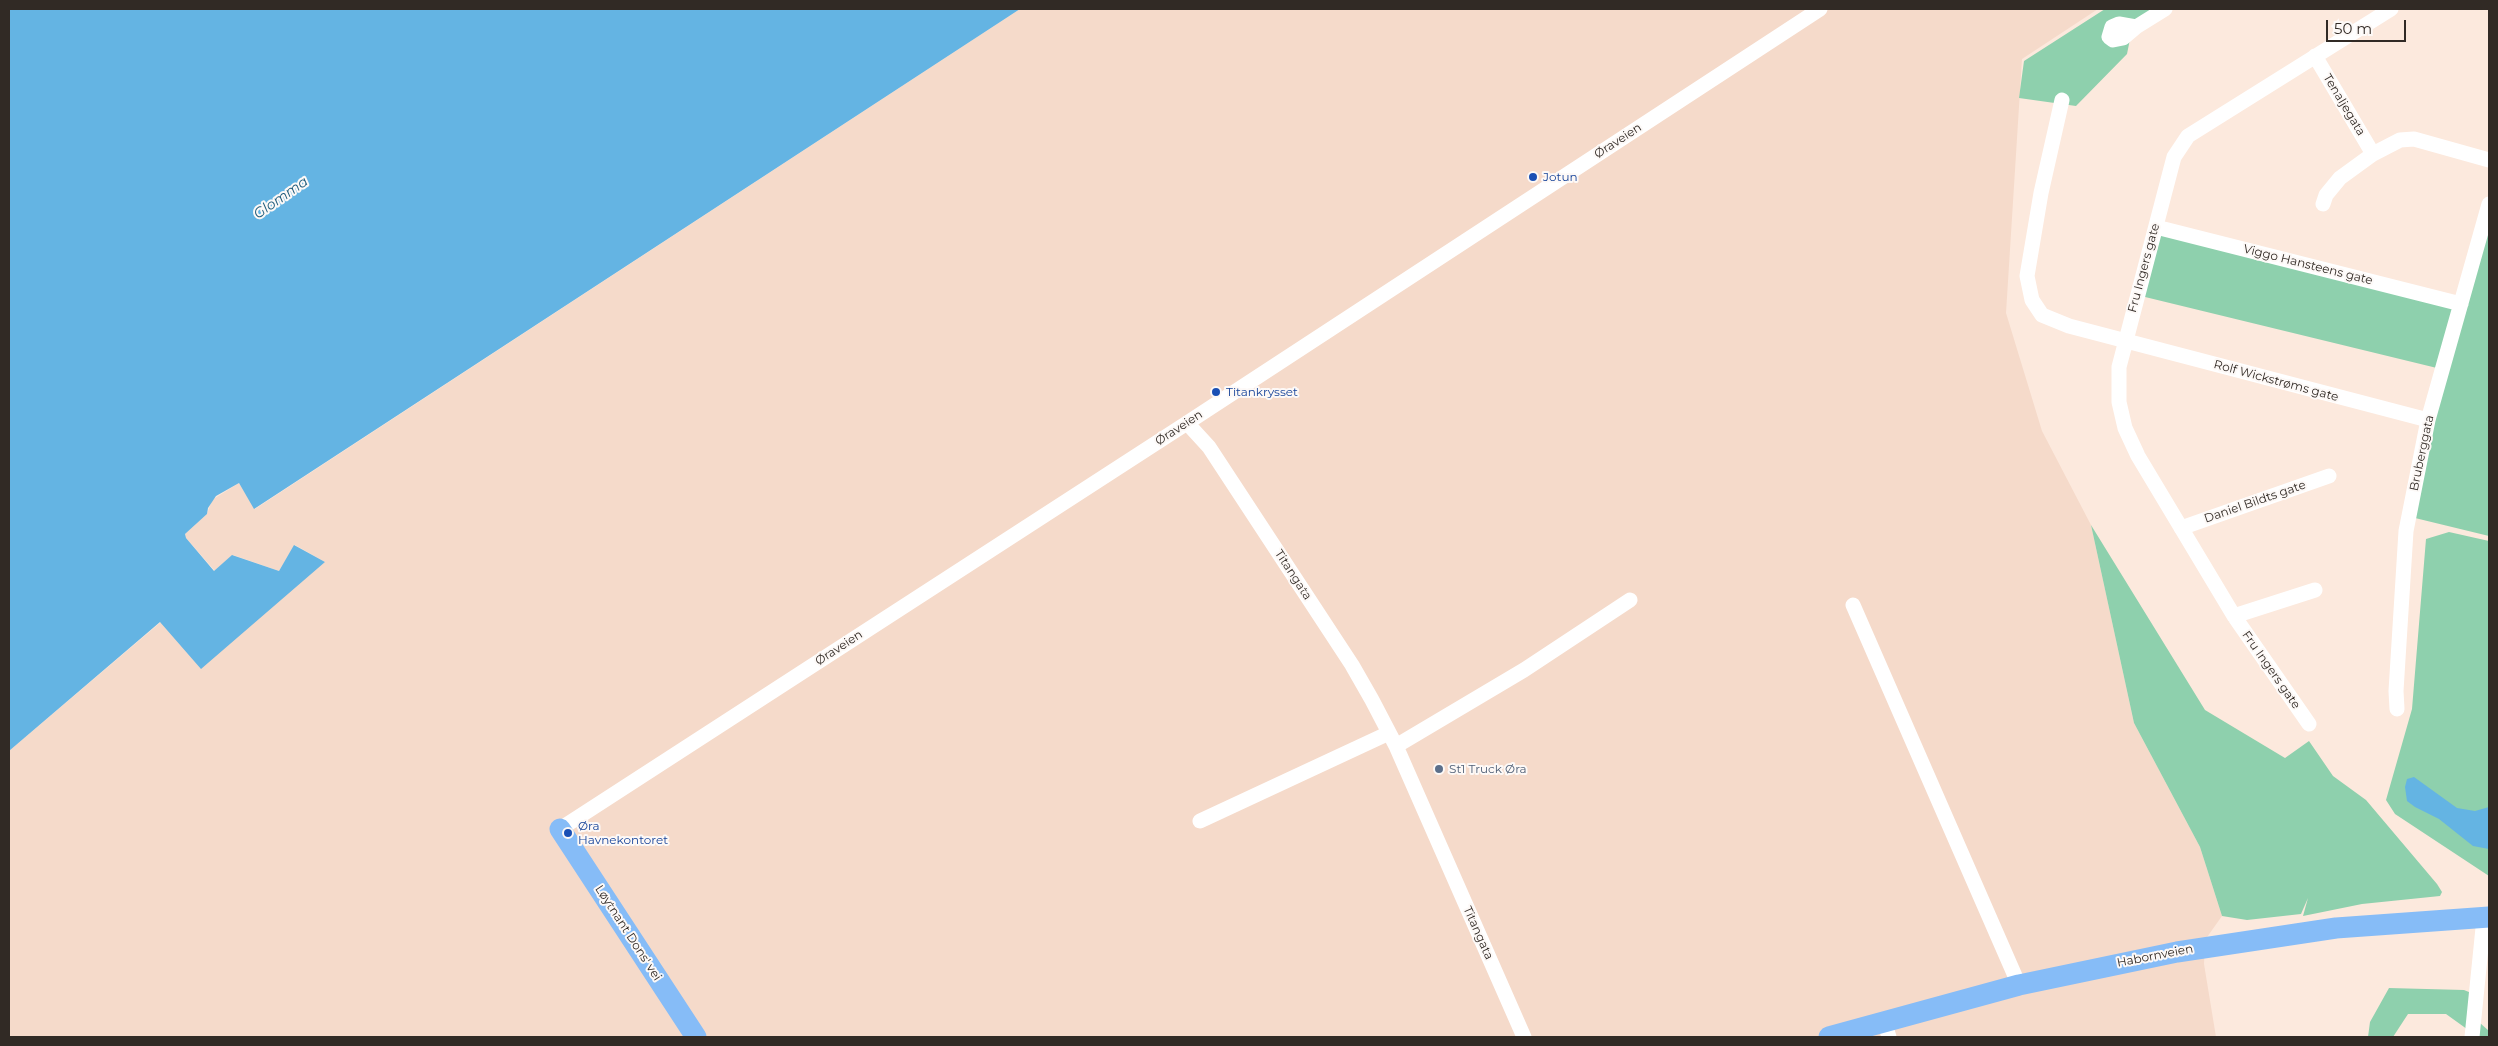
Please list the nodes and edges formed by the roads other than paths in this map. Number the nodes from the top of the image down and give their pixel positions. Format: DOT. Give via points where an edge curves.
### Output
graph roads {
  1 [pos="1820,9"];
  2 [pos="2165,9"];
  3 [pos="2391,9"];
  4 [pos="2136,27"];
  5 [pos="2315,56"];
  6 [pos="2062,100"];
  7 [pos="2374,154"];
  8 [pos="2489,160"];
  9 [pos="2324,204"];
  10 [pos="2489,204"];
  11 [pos="2156,227"];
  12 [pos="2461,304"];
  13 [pos="2125,342"];
  14 [pos="2428,420"];
  15 [pos="1187,423"];
  16 [pos="2329,476"];
  17 [pos="2181,528"];
  18 [pos="2315,590"];
  19 [pos="1630,600"];
  20 [pos="1852,605"];
  21 [pos="2234,616"];
  22 [pos="2397,709"];
  23 [pos="2309,724"];
  24 [pos="1393,740"];
  25 [pos="1200,821"];
  26 [pos="560,829"];
  27 [pos="2487,917"];
  28 [pos="2019,985"];
  29 [pos="1886,1029"];
  30 [pos="696,1037"];
  31 [pos="1524,1037"];
  32 [pos="1829,1037"];
  33 [pos="2472,1037"];
  1 -- 15 [label="street, Øraveien"];
  2 -- 4 [label="street"];
  3 -- 5 [label="street, Fru Ingers gate"];
  5 -- 7 [label="street, Tenaljegata"];
  5 -- 11 [label="street, Fru Ingers gate" via="2188,136 2174,157"];
  6 -- 13 [label="street, Rolf Wickstrøms gate" via="2041,192 2027,276 2032,300 2042,315"];
  7 -- 8 [label="street" via="2400,140 2414,139"];
  7 -- 9 [label="street" via="2340,178 2326,195"];
  10 -- 12 [label="street, Bruberggata"];
  11 -- 12 [label="street, Viggo Hansteens gate"];
  11 -- 13 [label="street, Fru Ingers gate"];
  12 -- 14 [label="street, Bruberggata"];
  13 -- 14 [label="street, Rolf Wickstrøms gate"];
  13 -- 17 [label="street, Fru Ingers gate" via="2119,367 2119,402 2125,428"];
  14 -- 22 [label="street, Bruberggata" via="2406,531"];
  15 -- 24 [label="street, Titangata" via="1209,447 1352,665"];
  15 -- 26 [label="street, Øraveien"];
  16 -- 17 [label="street, Daniel Bildts gate"];
  17 -- 21 [label="street, Fru Ingers gate"];
  18 -- 21 [label="street, Fru Ingers gate"];
  19 -- 24 [label="street" via="1524,670"];
  20 -- 28 [label="street"];
  21 -- 23 [label="street, Fru Ingers gate"];
  24 -- 25 [label="street"];
  24 -- 31 [label="street, Titangata"];
  26 -- 30 [label="highway, Løytnant Dons' vei"];
  27 -- 28 [label="highway, Habornveien" via="2365,925 2247,940"];
  27 -- 33 [label="street"];
  28 -- 29 [label="highway, Habornveien"];
  29 -- 32 [label="highway, Habornveien"];
}
